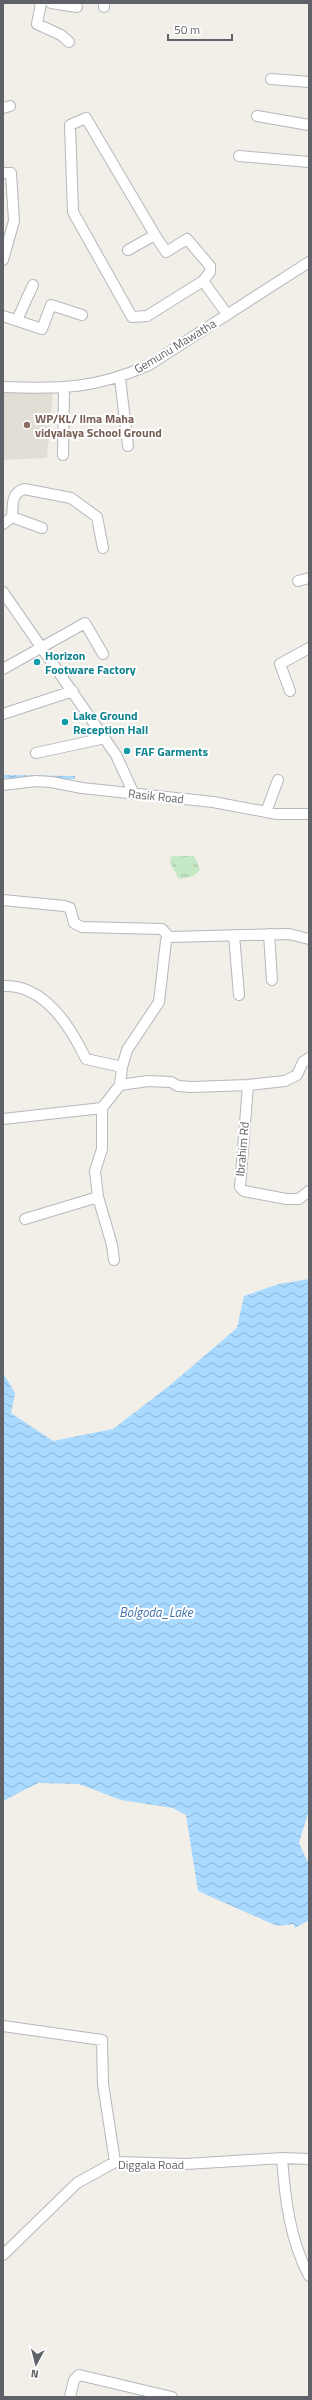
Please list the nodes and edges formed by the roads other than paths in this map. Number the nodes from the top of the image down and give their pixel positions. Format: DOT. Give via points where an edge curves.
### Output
graph roads {
  1 [pos="41,3"];
  2 [pos="51,3"];
  3 [pos="77,8"];
  4 [pos="69,42"];
  5 [pos="271,79"];
  6 [pos="309,82"];
  7 [pos="257,116"];
  8 [pos="309,126"];
  9 [pos="239,156"];
  10 [pos="309,162"];
  11 [pos="3,173"];
  12 [pos="155,235"];
  13 [pos="128,250"];
  14 [pos="3,260"];
  15 [pos="309,262"];
  16 [pos="203,282"];
  17 [pos="33,285"];
  18 [pos="227,314"];
  19 [pos="82,315"];
  20 [pos="3,316"];
  21 [pos="17,320"];
  22 [pos="120,378"];
  23 [pos="3,387"];
  24 [pos="64,388"];
  25 [pos="128,446"];
  26 [pos="63,455"];
  27 [pos="12,517"];
  28 [pos="3,524"];
  29 [pos="42,528"];
  30 [pos="102,548"];
  31 [pos="309,578"];
  32 [pos="298,581"];
  33 [pos="3,592"];
  34 [pos="41,648"];
  35 [pos="309,648"];
  36 [pos="102,654"];
  37 [pos="3,668"];
  38 [pos="73,690"];
  39 [pos="290,691"];
  40 [pos="3,714"];
  41 [pos="105,738"];
  42 [pos="36,753"];
  43 [pos="278,780"];
  44 [pos="3,785"];
  45 [pos="134,794"];
  46 [pos="266,812"];
  47 [pos="309,814"];
  48 [pos="3,900"];
  49 [pos="268,934"];
  50 [pos="234,935"];
  51 [pos="169,937"];
  52 [pos="309,939"];
  53 [pos="272,980"];
  54 [pos="3,986"];
  55 [pos="239,995"];
  56 [pos="309,1058"];
  57 [pos="122,1067"];
  58 [pos="120,1085"];
  59 [pos="248,1085"];
  60 [pos="102,1108"];
  61 [pos="3,1119"];
  62 [pos="309,1191"];
  63 [pos="98,1197"];
  64 [pos="25,1219"];
  65 [pos="114,1260"];
  66 [pos="3,2026"];
  67 [pos="282,2158"];
  68 [pos="309,2159"];
  69 [pos="115,2162"];
  70 [pos="3,2255"];
  71 [pos="309,2276"];
  72 [pos="134,2393"];
  73 [pos="70,2397"];
  74 [pos="172,2397"];
  1 -- 4 [label="street" via="37,24"];
  2 -- 3 [label="street"];
  5 -- 6 [label="street"];
  7 -- 8 [label="street"];
  9 -- 10 [label="street"];
  11 -- 14 [label="street" via="12,172 14,221"];
  12 -- 13 [label="street"];
  12 -- 16 [label="street" via="166,252 187,238 210,266 210,272"];
  12 -- 16 [label="street" via="86,118 70,125 73,212 132,317 147,316"];
  15 -- 18 [label="street, Gemunu Mawatha"];
  16 -- 18 [label="street"];
  17 -- 21 [label="street"];
  18 -- 22 [label="street, Gemunu Mawatha" via="148,365"];
  19 -- 21 [label="street" via="51,305 42,329"];
  20 -- 21 [label="street"];
  22 -- 24 [label="street, Gemunu Mawatha"];
  22 -- 25 [label="street"];
  23 -- 24 [label="street, Gemunu Mawatha"];
  24 -- 26 [label="street"];
  27 -- 28 [label="street"];
  27 -- 29 [label="street"];
  27 -- 30 [label="street" via="13,497 24,489 71,498 97,517"];
  31 -- 32 [label="street"];
  33 -- 34 [label="street"];
  34 -- 36 [label="street" via="85,623"];
  34 -- 37 [label="street"];
  34 -- 38 [label="street"];
  35 -- 39 [label="street" via="280,664"];
  38 -- 40 [label="street"];
  38 -- 41 [label="street"];
  41 -- 42 [label="street"];
  41 -- 45 [label="street"];
  43 -- 46 [label="street"];
  44 -- 45 [label="street, Rasik Road" via="50,782"];
  45 -- 46 [label="street, Rasik Road" via="213,802"];
  46 -- 47 [label="street, Rasik Road"];
  48 -- 51 [label="street" via="70,908 74,923 82,927 162,929"];
  49 -- 50 [label="street"];
  49 -- 52 [label="street" via="289,934"];
  49 -- 53 [label="street"];
  50 -- 51 [label="street"];
  50 -- 55 [label="street"];
  51 -- 57 [label="street" via="166,941 160,1002 127,1050"];
  54 -- 57 [label="street" via="17,985 48,1003 76,1040 86,1059"];
  56 -- 59 [label="street" via="303,1062 297,1075 285,1081"];
  57 -- 58 [label="street"];
  58 -- 59 [label="street" via="148,1081 171,1082 178,1086 192,1087"];
  58 -- 60 [label="street"];
  59 -- 62 [label="street, Ibrahim Rd" via="240,1188 286,1199 299,1199"];
  60 -- 61 [label="street"];
  60 -- 63 [label="street" via="102,1149 95,1171"];
  63 -- 64 [label="street"];
  63 -- 65 [label="street"];
  66 -- 69 [label="street" via="102,2040 103,2084"];
  67 -- 68 [label="street, Diggala Road"];
  67 -- 69 [label="street, Diggala Road" via="186,2164"];
  67 -- 71 [label="street" via="292,2232"];
  69 -- 70 [label="street, Diggala Road" via="77,2183"];
  72 -- 73 [label="street" via="79,2375 74,2380"];
  72 -- 74 [label="street"];
}
